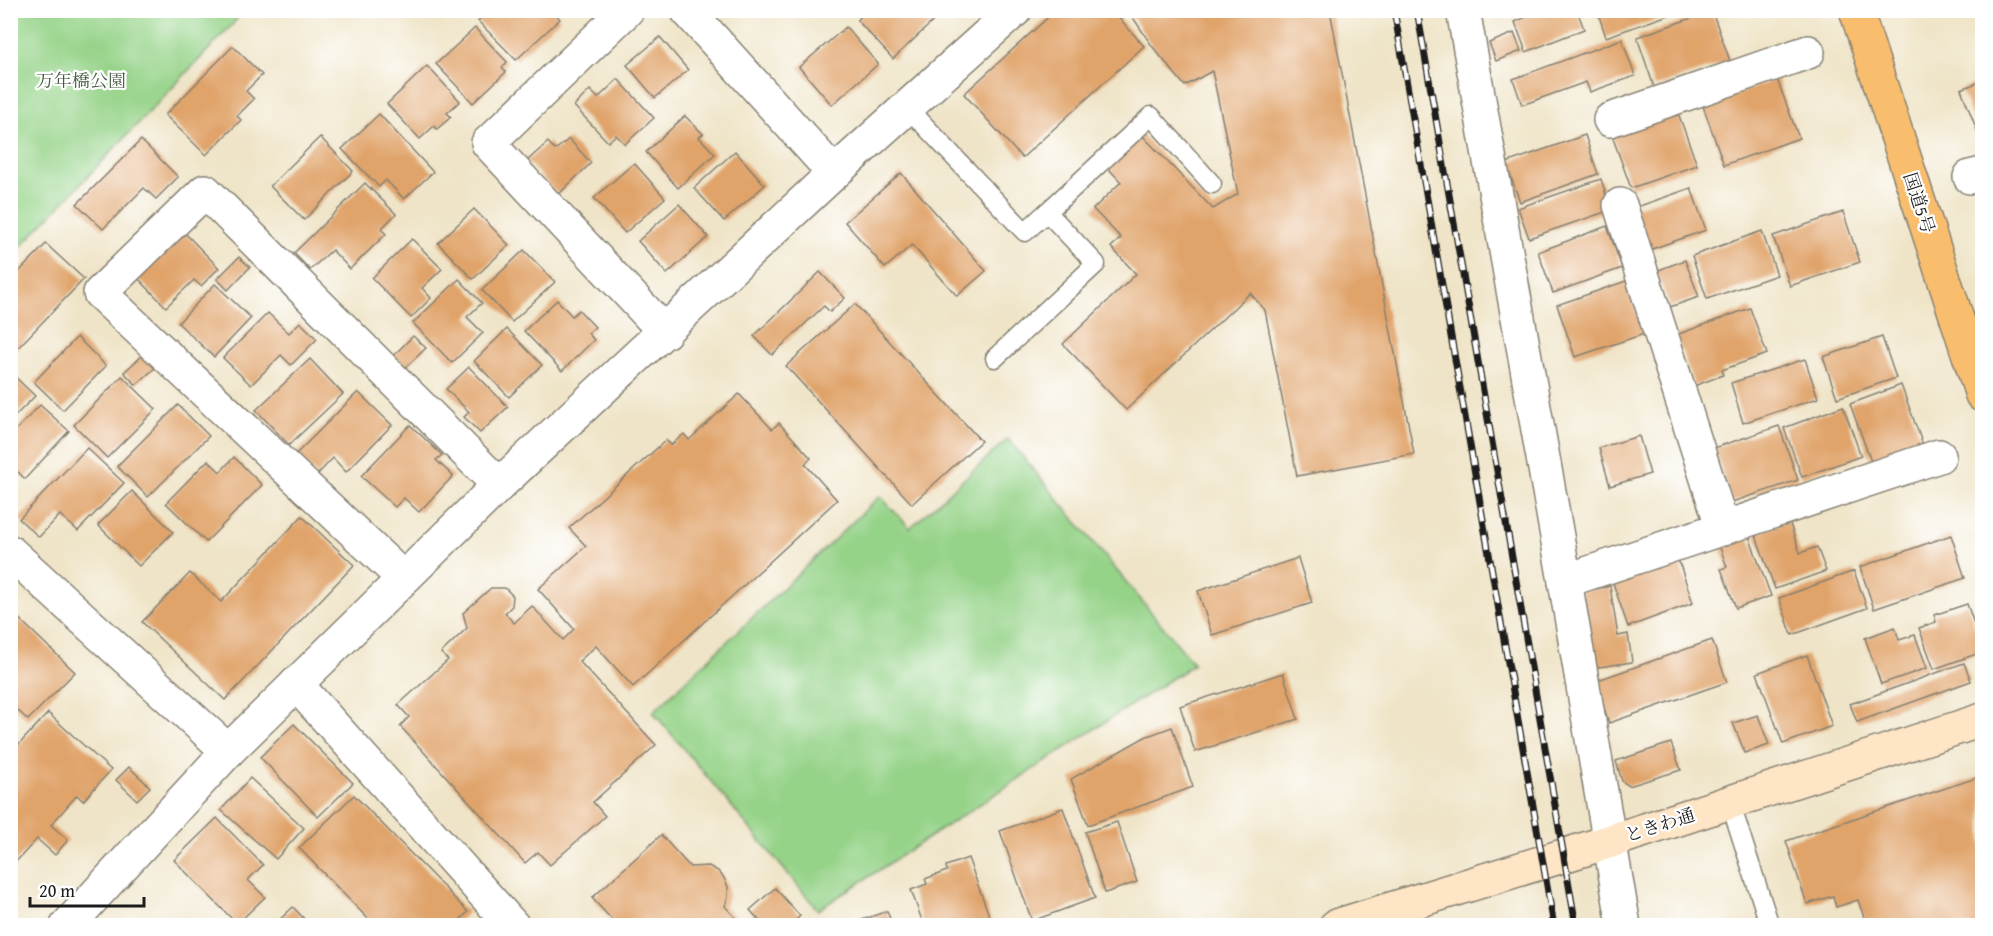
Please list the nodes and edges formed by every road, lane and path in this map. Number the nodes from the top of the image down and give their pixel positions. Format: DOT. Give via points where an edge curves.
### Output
graph roads {
  1 [pos="627,10"];
  2 [pos="687,10"];
  3 [pos="1016,10"];
  4 [pos="1463,10"];
  5 [pos="1856,10"];
  6 [pos="1808,52"];
  7 [pos="908,108"];
  8 [pos="1610,120"];
  9 [pos="834,173"];
  10 [pos="1212,184"];
  11 [pos="1620,205"];
  12 [pos="1047,212"];
  13 [pos="665,332"];
  14 [pos="995,358"];
  15 [pos="1983,394"];
  16 [pos="1939,456"];
  17 [pos="499,485"];
  18 [pos="1723,529"];
  19 [pos="10,552"];
  20 [pos="404,578"];
  21 [pos="1565,581"];
  22 [pos="296,684"];
  23 [pos="1983,720"];
  24 [pos="228,751"];
  25 [pos="1730,802"];
  26 [pos="1611,841"];
  27 [pos="67,926"];
  28 [pos="513,926"];
  29 [pos="1336,926"];
  30 [pos="1624,926"];
  31 [pos="1770,926"];
  1 -- 13 [label="street" via="488,144"];
  2 -- 9 [label="street"];
  3 -- 7 [label="street"];
  4 -- 21 [label="street"];
  5 -- 15 [label="highway, 国道5号"];
  6 -- 8 [label="street"];
  7 -- 9 [label="street"];
  7 -- 12 [label="lane" via="1025,232"];
  9 -- 13 [label="street"];
  10 -- 12 [label="lane" via="1151,116"];
  11 -- 18 [label="street"];
  12 -- 14 [label="lane" via="1096,264"];
  13 -- 17 [label="street"];
  16 -- 18 [label="street"];
  17 -- 20 [label="street"];
  17 -- 20 [label="street" via="205,191 100,294"];
  18 -- 21 [label="street"];
  19 -- 24 [label="street"];
  20 -- 22 [label="street"];
  21 -- 26 [label="street"];
  22 -- 24 [label="street"];
  22 -- 28 [label="street"];
  23 -- 25 [label="street, ときわ通"];
  24 -- 27 [label="street"];
  25 -- 26 [label="street, ときわ通"];
  25 -- 31 [label="lane"];
  26 -- 29 [label="street, ときわ通"];
  26 -- 30 [label="street"];
}
